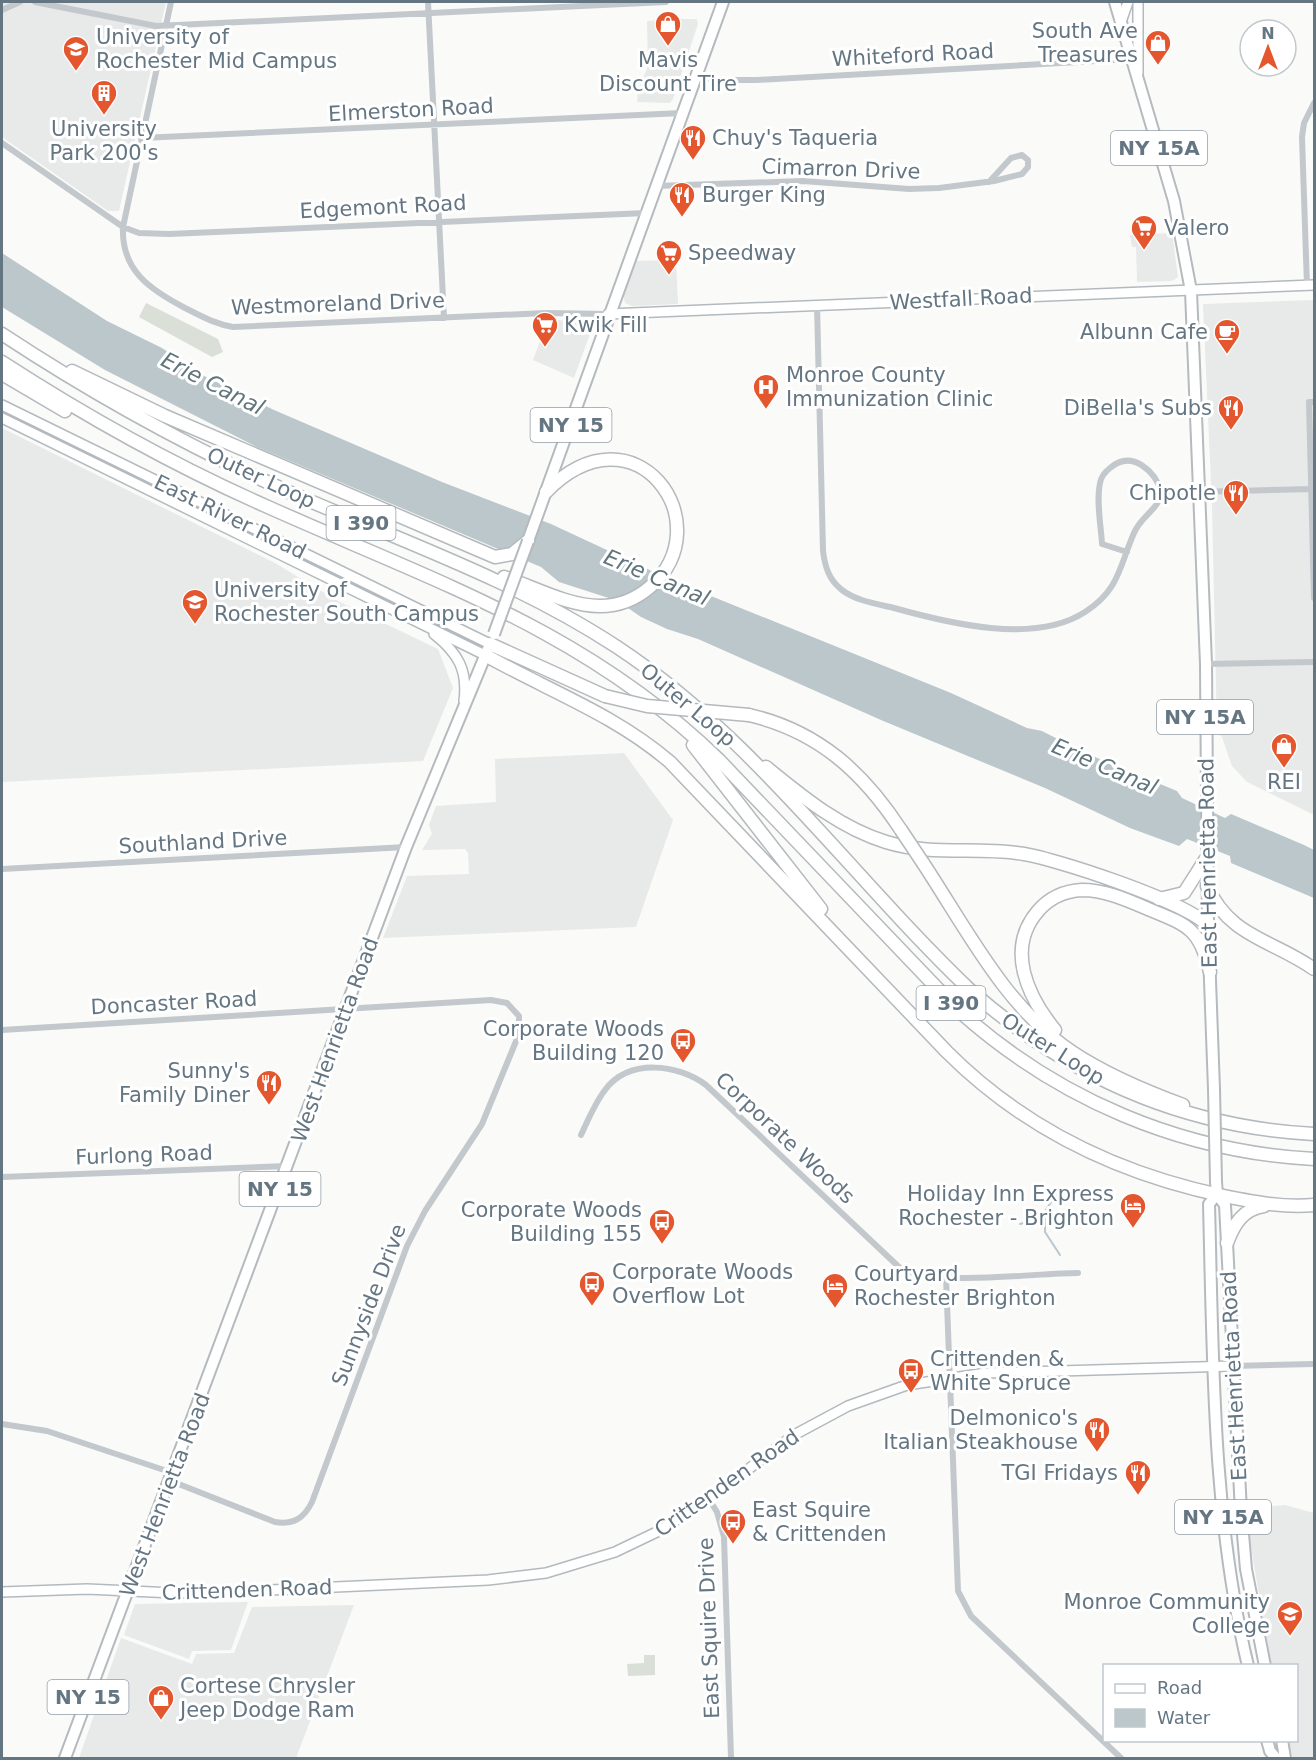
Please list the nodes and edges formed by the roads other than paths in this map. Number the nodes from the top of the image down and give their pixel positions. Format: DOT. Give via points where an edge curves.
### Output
graph roads {
  1 [pos="20,2"];
  2 [pos="35,2"];
  3 [pos="171,2"];
  4 [pos="428,2"];
  5 [pos="631,2"];
  6 [pos="666,2"];
  7 [pos="721,2"];
  8 [pos="1115,2"];
  9 [pos="1128,2"];
  10 [pos="1138,2"];
  11 [pos="2,10"];
  12 [pos="429,13"];
  13 [pos="1121,22"];
  14 [pos="165,26"];
  15 [pos="1132,59"];
  16 [pos="1138,75"];
  17 [pos="696,76"];
  18 [pos="1314,103"];
  19 [pos="682,113"];
  20 [pos="436,126"];
  21 [pos="141,138"];
  22 [pos="2,143"];
  23 [pos="989,182"];
  24 [pos="656,186"];
  25 [pos="646,213"];
  26 [pos="441,221"];
  27 [pos="123,227"];
  28 [pos="1311,286"];
  29 [pos="1191,291"];
  30 [pos="817,305"];
  31 [pos="608,314"];
  32 [pos="444,318"];
  33 [pos="7,338"];
  34 [pos="2,362"];
  35 [pos="2,374"];
  36 [pos="1314,402"];
  37 [pos="2,405"];
  38 [pos="2,418"];
  39 [pos="214,483"];
  40 [pos="1311,489"];
  41 [pos="546,492"];
  42 [pos="1200,492"];
  43 [pos="1162,493"];
  44 [pos="392,536"];
  45 [pos="528,541"];
  46 [pos="1127,552"];
  47 [pos="1314,598"];
  48 [pos="417,622"];
  49 [pos="490,645"];
  50 [pos="1314,662"];
  51 [pos="1206,664"];
  52 [pos="463,709"];
  53 [pos="668,714"];
  54 [pos="712,722"];
  55 [pos="406,847"];
  56 [pos="1207,857"];
  57 [pos="2,868"];
  58 [pos="1208,886"];
  59 [pos="1158,899"];
  60 [pos="1208,926"];
  61 [pos="1314,969"];
  62 [pos="872,972"];
  63 [pos="1210,972"];
  64 [pos="347,1010"];
  65 [pos="2,1030"];
  66 [pos="1111,1073"];
  67 [pos="1309,1134"];
  68 [pos="581,1135"];
  69 [pos="1314,1159"];
  70 [pos="288,1166"];
  71 [pos="2,1177"];
  72 [pos="1216,1188"];
  73 [pos="1314,1205"];
  74 [pos="1284,1206"];
  75 [pos="1227,1243"];
  76 [pos="1078,1273"];
  77 [pos="946,1277"];
  78 [pos="1314,1364"];
  79 [pos="1215,1366"];
  80 [pos="1233,1366"];
  81 [pos="949,1377"];
  82 [pos="2,1424"];
  83 [pos="172,1477"];
  84 [pos="709,1499"];
  85 [pos="2,1592"];
  86 [pos="128,1592"];
  87 [pos="1248,1664"];
  88 [pos="1265,1664"];
  89 [pos="1103,1741"];
  90 [pos="1104,1742"];
  91 [pos="1268,1742"];
  92 [pos="1282,1742"];
  93 [pos="65,1758"];
  94 [pos="731,1758"];
  95 [pos="1121,1758"];
  96 [pos="1276,1758"];
  97 [pos="1285,1758"];
  1 -- 11 [label="street"];
  2 -- 14 [label="street"];
  3 -- 14 [label="street"];
  4 -- 12 [label="street"];
  5 -- 6 [label="street"];
  5 -- 12 [label="street"];
  7 -- 17 [label="main road, NY 15"];
  8 -- 13 [label="main road, East Henrietta Road / NY 15A"];
  9 -- 13 [label="street"];
  10 -- 16 [label="street"];
  12 -- 14 [label="street"];
  12 -- 20 [label="street"];
  13 -- 15 [label="main road, East Henrietta Road / NY 15A"];
  14 -- 21 [label="street"];
  15 -- 16 [label="main road, East Henrietta Road / NY 15A"];
  15 -- 17 [label="street, Whiteford Road" via="757,80"];
  16 -- 29 [label="main road, East Henrietta Road / NY 15A" via="1179,221"];
  17 -- 19 [label="main road, NY 15"];
  18 -- 28 [label="street" via="1302,137"];
  19 -- 20 [label="street, Elmerston Road"];
  19 -- 24 [label="main road, NY 15"];
  20 -- 21 [label="street, Elmerston Road"];
  20 -- 26 [label="street"];
  21 -- 27 [label="street"];
  22 -- 27 [label="street"];
  23 -- 23 [label="street, Cimarron Drive" via="1023,174 1028,160 1022,155 1015,156"];
  23 -- 24 [label="street, Cimarron Drive" via="923,189 803,181"];
  24 -- 25 [label="main road, NY 15"];
  25 -- 26 [label="street, Edgemont Road"];
  25 -- 31 [label="main road, NY 15"];
  26 -- 27 [label="street, Edgemont Road" via="169,234 139,233"];
  26 -- 32 [label="street"];
  27 -- 32 [label="street, Westmoreland Drive" via="130,261 144,283 222,325"];
  28 -- 29 [label="street, Westfall Road"];
  29 -- 30 [label="street, Westfall Road"];
  29 -- 42 [label="main road, East Henrietta Road / NY 15A"];
  30 -- 31 [label="street, Westfall Road"];
  30 -- 46 [label="street" via="823,551 827,572 844,592 957,624 1047,627 1084,613 1098,601 1120,575"];
  31 -- 32 [label="street, Westmoreland Drive"];
  31 -- 41 [label="main road, NY 15"];
  33 -- 44 [label="highway, Outer Loop / I 390" via="100,396 178,438"];
  33 -- 45 [label="highway" via="165,416 495,556 512,554"];
  34 -- 39 [label="highway, Outer Loop / I 390" via="104,425"];
  35 -- 39 [label="highway" via="100,431"];
  36 -- 40 [label="street" via="1310,402"];
  37 -- 49 [label="street, East River Road"];
  38 -- 48 [label="street, East River Road"];
  39 -- 53 [label="highway, Outer Loop / I 390" via="518,617 590,658"];
  40 -- 42 [label="street"];
  40 -- 47 [label="street"];
  41 -- 44 [label="highway" via="564,475 588,462 613,458 632,462 650,473 668,495 675,516 676,538 656,581 640,594 612,605 580,604"];
  41 -- 45 [label="main road, West Henrietta Road / NY 15"];
  42 -- 43 [label="street"];
  42 -- 51 [label="main road, East Henrietta Road / NY 15A"];
  43 -- 46 [label="street" via="1160,502 1134,531"];
  43 -- 46 [label="street" via="1150,471 1130,461 1113,465 1105,472 1100,483 1102,544"];
  44 -- 54 [label="highway, Outer Loop / I 390" via="518,591 579,624 643,665"];
  45 -- 49 [label="main road, West Henrietta Road / NY 15, bridge"];
  48 -- 49 [label="street, East River Road"];
  48 -- 52 [label="street" via="446,644 461,662 465,680"];
  49 -- 52 [label="main road, West Henrietta Road / NY 15"];
  49 -- 62 [label="highway" via="632,732 665,757"];
  49 -- 66 [label="highway, bridge" via="605,696 647,706 749,715 788,728 837,756 873,790 1000,980 1026,1012 1071,1051"];
  50 -- 51 [label="street"];
  51 -- 56 [label="main road, East Henrietta Road / NY 15A"];
  52 -- 55 [label="main road, West Henrietta Road / NY 15"];
  53 -- 62 [label="highway"];
  53 -- 69 [label="highway, Outer Loop / I 390" via="738,780 928,981 973,1024 1018,1058 1084,1098 1161,1130 1242,1151"];
  54 -- 59 [label="highway" via="815,805 865,835 932,852 1033,855"];
  54 -- 67 [label="highway, Outer Loop / I 390" via="941,962 1029,1038 1082,1071 1157,1104 1236,1126"];
  55 -- 57 [label="street, Southland Drive"];
  55 -- 64 [label="main road, West Henrietta Road / NY 15"];
  56 -- 58 [label="main road, East Henrietta Road / NY 15A"];
  56 -- 59 [label="highway" via="1184,893"];
  58 -- 60 [label="main road, East Henrietta Road / NY 15A"];
  58 -- 61 [label="highway" via="1217,906 1230,921"];
  59 -- 60 [label="highway" via="1198,917"];
  60 -- 63 [label="main road, East Henrietta Road / NY 15A"];
  62 -- 72 [label="highway" via="967,1071 1033,1121 1118,1165 1156,1179"];
  63 -- 66 [label="highway" via="1202,943 1191,928 1128,901 1079,890 1054,898 1038,911 1026,928 1022,949 1024,973 1033,999 1063,1038"];
  63 -- 72 [label="main road, East Henrietta Road / NY 15A, bridge"];
  64 -- 65 [label="street, Doncaster Road"];
  64 -- 70 [label="main road, West Henrietta Road / NY 15"];
  64 -- 83 [label="street, Sunnyside Drive" via="497,1000 516,1011 520,1028 482,1124 407,1246 304,1515 291,1522 275,1522"];
  66 -- 67 [label="highway" via="1209,1114"];
  68 -- 77 [label="street, Corporate Woods" via="599,1098 621,1077 653,1068 686,1073 706,1085 894,1263 920,1276"];
  70 -- 71 [label="street, Furlong Road"];
  70 -- 83 [label="main road, West Henrietta Road / NY 15"];
  72 -- 74 [label="highway"];
  72 -- 75 [label="main road, East Henrietta Road" via="1225,1205"];
  72 -- 79 [label="main road, East Henrietta Road / NY 15A" via="1209,1204"];
  73 -- 74 [label="highway"];
  74 -- 75 [label="highway" via="1249,1211 1237,1222"];
  75 -- 80 [label="main road, East Henrietta Road / NY 15A"];
  76 -- 77 [label="street, Corporate Woods"];
  77 -- 81 [label="street"];
  78 -- 80 [label="street"];
  79 -- 80 [label="street, Crittenden Road"];
  79 -- 81 [label="street, Crittenden Road" via="1017,1371"];
  79 -- 87 [label="main road, East Henrietta Road / NY 15A" via="1222,1512"];
  80 -- 88 [label="main road, East Henrietta Road / NY 15A" via="1246,1569"];
  81 -- 84 [label="street, Crittenden Road" via="890,1390 830,1414 779,1445"];
  81 -- 89 [label="street" via="958,1591 978,1623"];
  82 -- 83 [label="street" via="47,1431"];
  83 -- 86 [label="main road, West Henrietta Road / NY 15"];
  84 -- 86 [label="street, Crittenden Road" via="661,1530 615,1552 530,1576 219,1592"];
  84 -- 94 [label="street, East Squire Drive" via="724,1537"];
  85 -- 86 [label="street, Crittenden Road"];
  86 -- 93 [label="main road, West Henrietta Road / NY 15"];
  90 -- 95 [label="street"];
  91 -- 96 [label="main road"];
  92 -- 97 [label="main road"];
}
